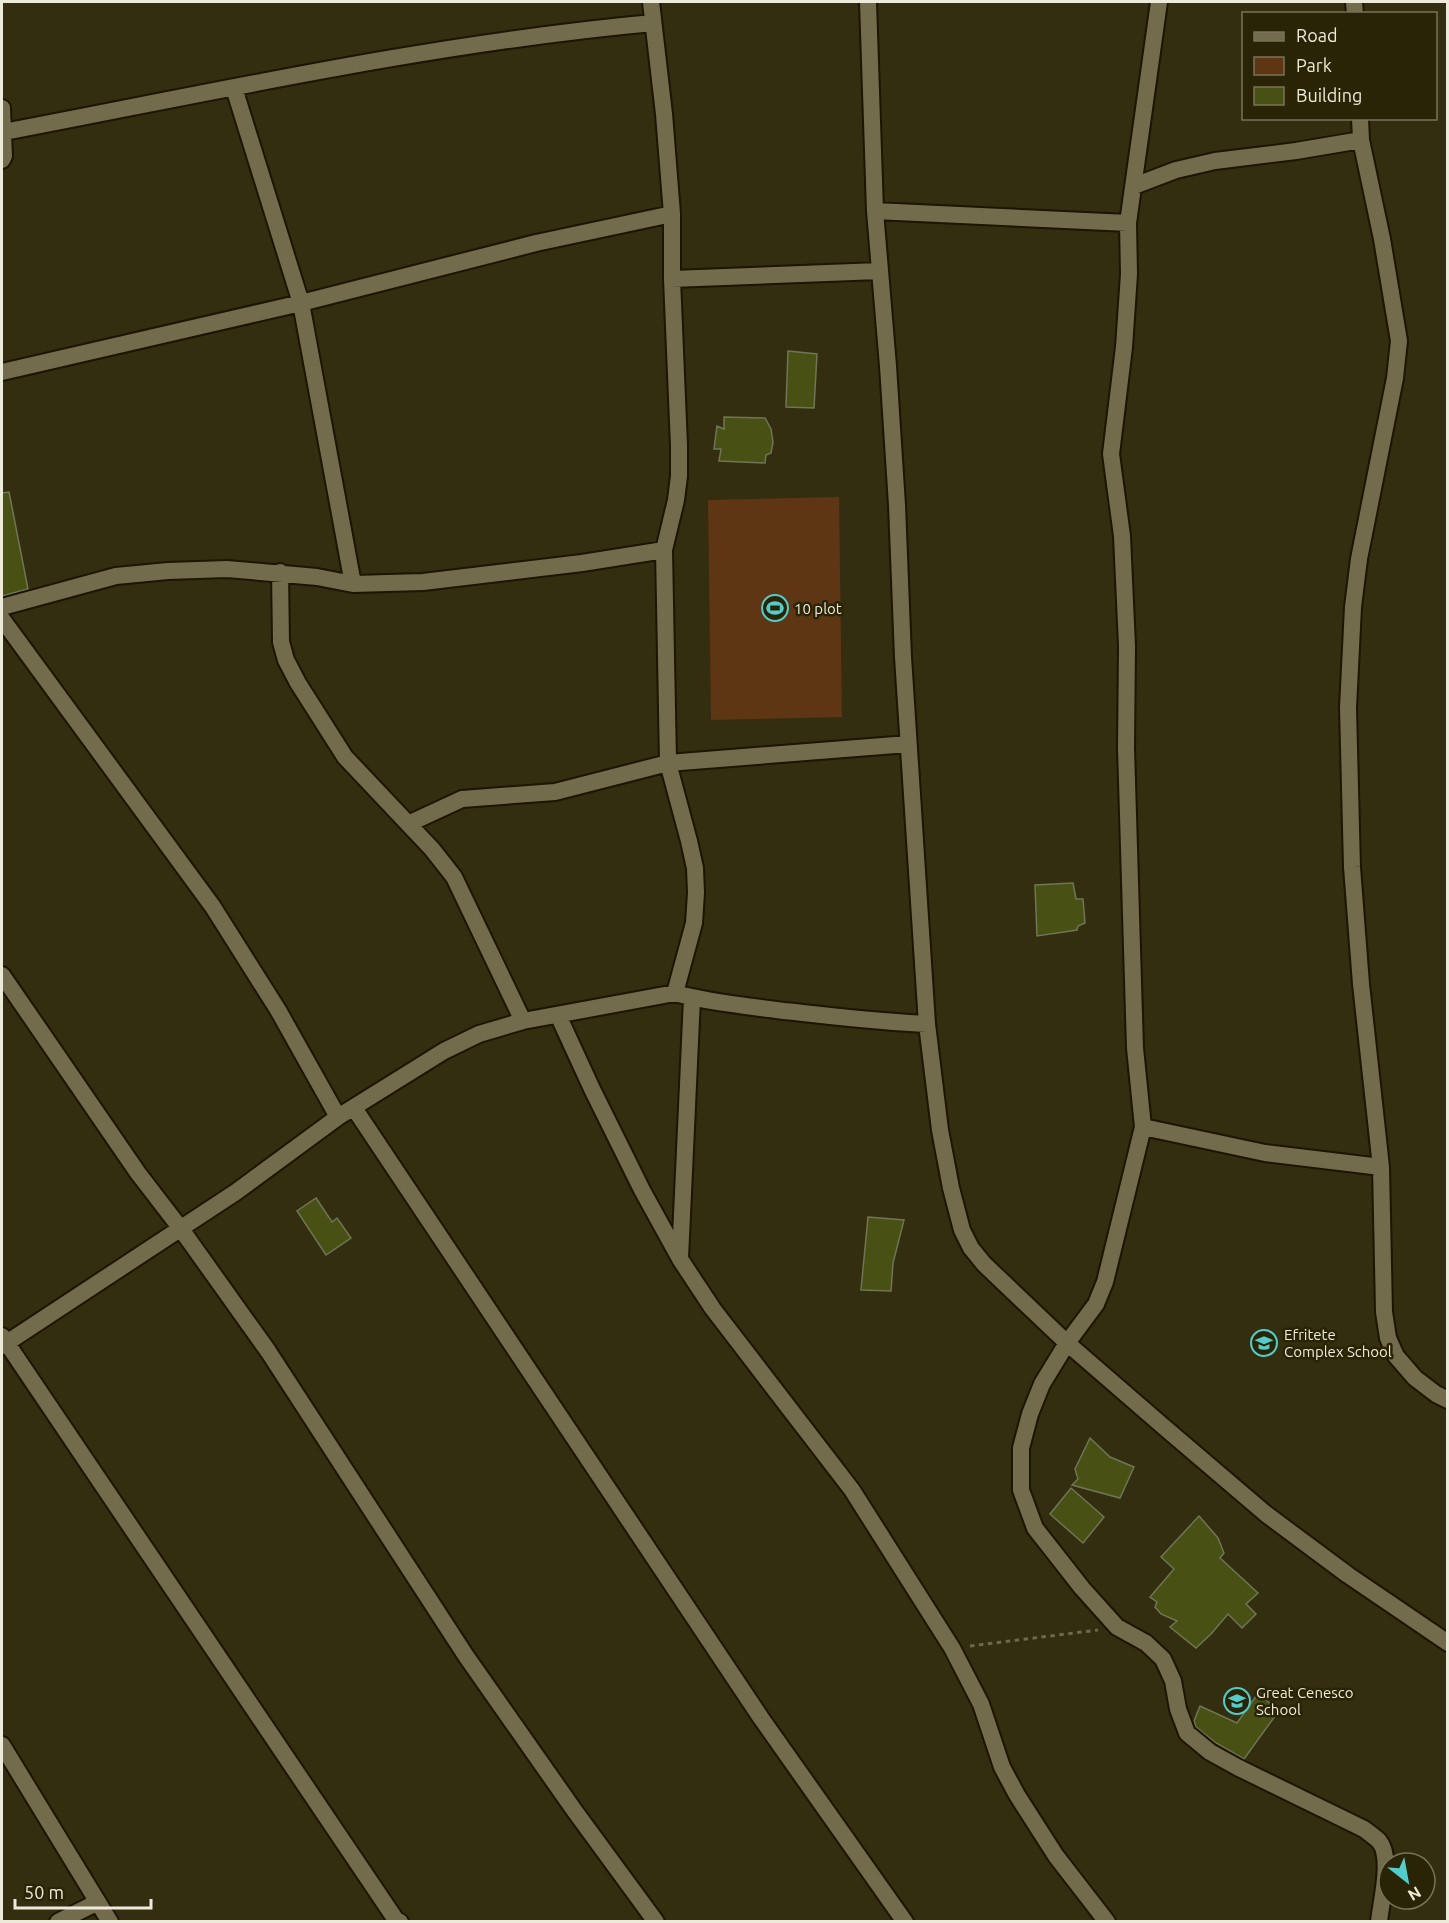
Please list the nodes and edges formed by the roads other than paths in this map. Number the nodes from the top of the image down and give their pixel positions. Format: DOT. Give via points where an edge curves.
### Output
graph roads {
  1 [pos="651,2"];
  2 [pos="868,2"];
  3 [pos="1159,2"];
  4 [pos="653,23"];
  5 [pos="234,88"];
  6 [pos="2,108"];
  7 [pos="1360,120"];
  8 [pos="4,132"];
  9 [pos="1360,140"];
  10 [pos="2,160"];
  11 [pos="1134,186"];
  12 [pos="875,211"];
  13 [pos="672,214"];
  14 [pos="1128,224"];
  15 [pos="879,271"];
  16 [pos="672,279"];
  17 [pos="301,303"];
  18 [pos="2,372"];
  19 [pos="664,550"];
  20 [pos="280,572"];
  21 [pos="353,584"];
  22 [pos="2,607"];
  23 [pos="2,619"];
  24 [pos="908,744"];
  25 [pos="668,763"];
  26 [pos="408,824"];
  27 [pos="2,975"];
  28 [pos="675,993"];
  29 [pos="692,998"];
  30 [pos="558,1015"];
  31 [pos="523,1021"];
  32 [pos="927,1024"];
  33 [pos="354,1108"];
  34 [pos="338,1117"];
  35 [pos="1143,1127"];
  36 [pos="1381,1167"];
  37 [pos="181,1229"];
  38 [pos="680,1259"];
  39 [pos="3,1342"];
  40 [pos="1067,1343"];
  41 [pos="1448,1400"];
  42 [pos="1448,1643"];
  43 [pos="2,1745"];
  44 [pos="98,1902"];
  45 [pos="397,1921"];
  46 [pos="58,1922"];
  47 [pos="110,1922"];
  48 [pos="656,1922"];
  49 [pos="905,1922"];
  50 [pos="1107,1922"];
  51 [pos="1379,1922"];
  1 -- 4 [label="street"];
  2 -- 12 [label="street"];
  3 -- 11 [label="street"];
  4 -- 5 [label="street" via="457,46"];
  4 -- 13 [label="street"];
  5 -- 8 [label="street"];
  5 -- 17 [label="street"];
  6 -- 8 [label="street"];
  7 -- 9 [label="street"];
  8 -- 10 [label="street"];
  9 -- 11 [label="street" via="1215,161"];
  9 -- 36 [label="street" via="1399,341 1359,559 1348,708 1355,902"];
  11 -- 14 [label="street"];
  12 -- 14 [label="street"];
  12 -- 15 [label="street"];
  13 -- 16 [label="street"];
  13 -- 17 [label="street" via="536,243"];
  14 -- 35 [label="street" via="1124,347 1111,454 1122,536 1135,1048"];
  15 -- 16 [label="street"];
  15 -- 24 [label="street" via="897,505"];
  16 -- 19 [label="street" via="679,476"];
  17 -- 18 [label="street"];
  17 -- 21 [label="street"];
  19 -- 21 [label="street" via="423,582"];
  19 -- 25 [label="street"];
  20 -- 21 [label="street"];
  20 -- 22 [label="street" via="227,569 116,576"];
  20 -- 26 [label="street" via="281,642 286,660 345,758"];
  23 -- 34 [label="street" via="213,907 278,1010"];
  24 -- 25 [label="street"];
  24 -- 32 [label="street"];
  25 -- 26 [label="street" via="555,792 462,798"];
  25 -- 28 [label="street" via="695,868 694,923"];
  26 -- 31 [label="street" via="454,877"];
  27 -- 37 [label="street"];
  28 -- 29 [label="street"];
  28 -- 30 [label="street"];
  29 -- 32 [label="street" via="829,1017"];
  29 -- 38 [label="street"];
  30 -- 31 [label="street"];
  30 -- 38 [label="street" via="642,1190"];
  31 -- 33 [label="street" via="479,1034 444,1051"];
  32 -- 40 [label="street" via="940,1130 962,1230 984,1264"];
  33 -- 34 [label="street"];
  33 -- 49 [label="street" via="761,1718"];
  34 -- 37 [label="street"];
  35 -- 36 [label="street" via="1265,1153"];
  35 -- 40 [label="street" via="1105,1282 1096,1304"];
  36 -- 41 [label="street" via="1388,1338 1396,1356 1415,1378"];
  37 -- 39 [label="street"];
  37 -- 48 [label="street" via="268,1351 466,1656"];
  38 -- 50 [label="street" via="713,1309 852,1490 952,1648 981,1704 1002,1767 1017,1795 1056,1856"];
  39 -- 45 [label="street"];
  40 -- 42 [label="street" via="1266,1514"];
  40 -- 51 [label="street" via="1042,1384 1021,1448 1021,1490 1035,1528 1117,1627 1146,1643 1163,1659 1187,1732 1210,1752 1364,1829 1379,1841 1386,1867"];
  43 -- 44 [label="street"];
  44 -- 46 [label="street"];
  44 -- 47 [label="street"];
}
